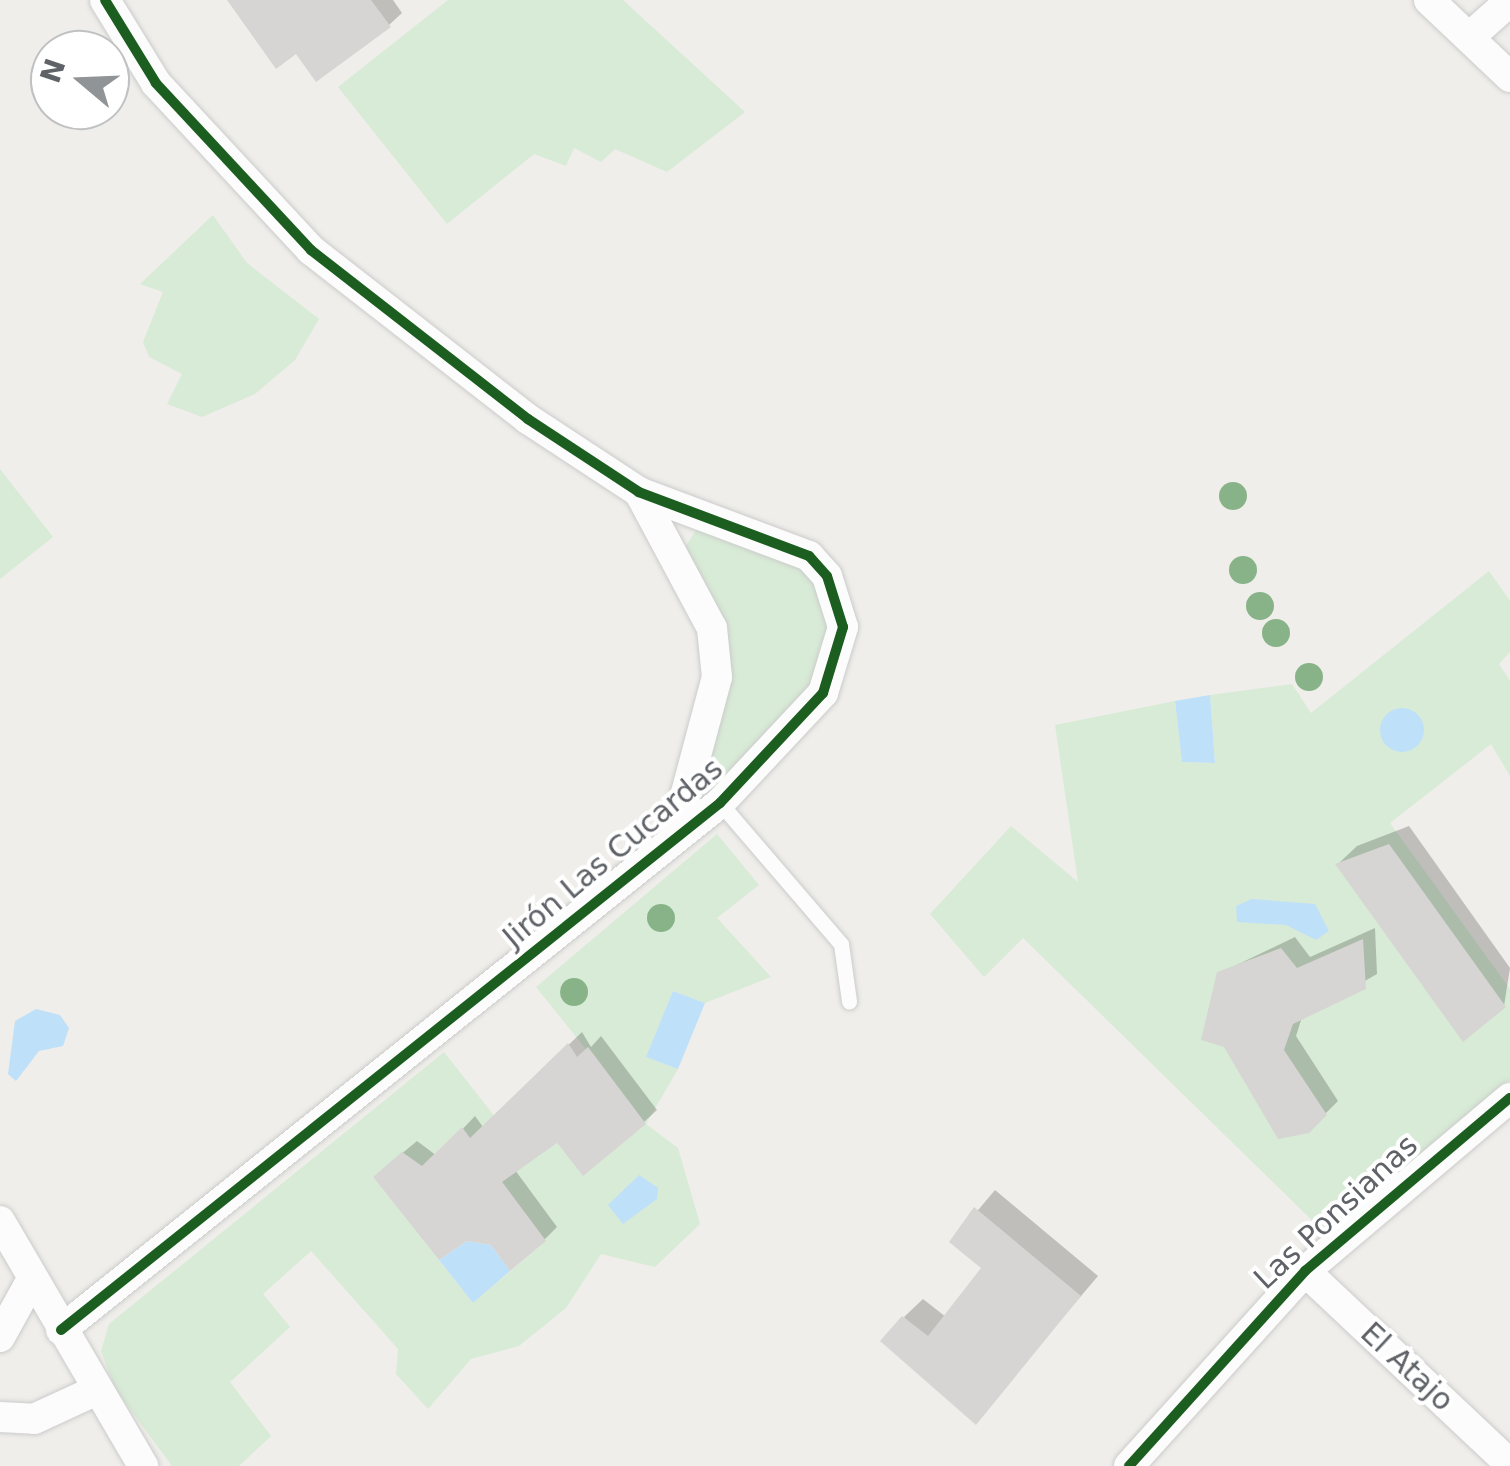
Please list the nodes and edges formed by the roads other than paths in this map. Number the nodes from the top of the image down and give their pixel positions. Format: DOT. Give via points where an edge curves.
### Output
graph roads {
  1 [pos="106,0"];
  2 [pos="1429,0"];
  3 [pos="1510,1"];
  4 [pos="1473,34"];
  5 [pos="1510,78"];
  6 [pos="639,492"];
  7 [pos="713,515"];
  8 [pos="678,557"];
  9 [pos="720,802"];
  10 [pos="676,830"];
  11 [pos="850,1001"];
  12 [pos="1510,1098"];
  13 [pos="0,1221"];
  14 [pos="1305,1271"];
  15 [pos="32,1279"];
  16 [pos="61,1330"];
  17 [pos="0,1337"];
  18 [pos="97,1390"];
  19 [pos="0,1417"];
  20 [pos="1510,1464"];
  21 [pos="144,1466"];
  22 [pos="1129,1466"];
  1 -- 6 [label="street, Jirón Las Cucardas" via="156,83 311,250 528,418"];
  2 -- 4 [label="street"];
  3 -- 4 [label="street"];
  4 -- 5 [label="street"];
  6 -- 7 [label="street, Jirón Las Cucardas"];
  6 -- 8 [label="street, Jirón Las Cucardas"];
  7 -- 8 [label="street"];
  7 -- 9 [label="street, Jirón Las Cucardas" via="809,556 827,576 844,627 823,693"];
  8 -- 10 [label="street, Jirón Las Cucardas" via="712,628 717,677"];
  9 -- 10 [label="street, Jirón Las Cucardas"];
  9 -- 11 [label="lane" via="841,944"];
  10 -- 16 [label="street, Jirón Las Cucardas"];
  12 -- 14 [label="street, Las Ponsianas"];
  13 -- 15 [label="street"];
  14 -- 20 [label="street, El Atajo"];
  14 -- 22 [label="street, Las Ponsianas"];
  15 -- 16 [label="street"];
  15 -- 17 [label="street"];
  16 -- 18 [label="street"];
  18 -- 19 [label="street" via="34,1418"];
  18 -- 21 [label="street"];
}
